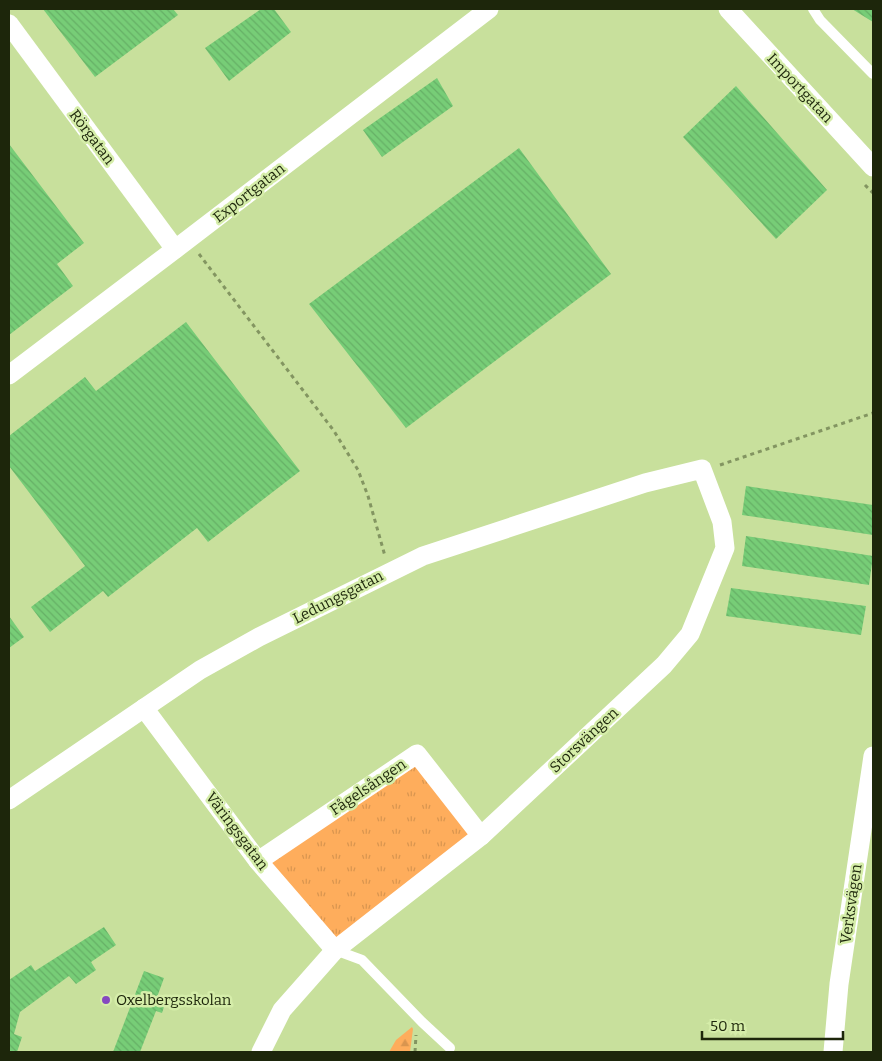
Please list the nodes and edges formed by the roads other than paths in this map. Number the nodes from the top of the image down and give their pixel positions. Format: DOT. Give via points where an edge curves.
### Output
graph roads {
  1 [pos="489,9"];
  2 [pos="728,9"];
  3 [pos="813,9"];
  4 [pos="9,24"];
  5 [pos="873,74"];
  6 [pos="873,167"];
  7 [pos="182,244"];
  8 [pos="9,375"];
  9 [pos="702,469"];
  10 [pos="144,708"];
  11 [pos="873,756"];
  12 [pos="9,800"];
  13 [pos="481,836"];
  14 [pos="258,861"];
  15 [pos="335,950"];
  16 [pos="450,1048"];
  17 [pos="261,1052"];
  18 [pos="833,1052"];
  1 -- 7 [label="street, Exportgatan"];
  2 -- 6 [label="street, Importgatan"];
  3 -- 5 [label="lane"];
  4 -- 7 [label="street, Rörgatan"];
  7 -- 8 [label="street, Exportgatan"];
  9 -- 10 [label="street, Ledungsgatan" via="645,483 423,556 258,637 200,670"];
  9 -- 13 [label="street, Storsvängen" via="722,522 725,548 690,634 664,665"];
  10 -- 12 [label="street, Ledungsgatan"];
  10 -- 14 [label="street, Väringsgatan"];
  11 -- 18 [label="street, Verksvägen" via="839,984"];
  13 -- 14 [label="street, Fågelsången" via="417,754"];
  13 -- 15 [label="street, Storsvängen"];
  14 -- 15 [label="street, Väringsgatan"];
  15 -- 16 [label="lane" via="362,960"];
  15 -- 17 [label="street, Storsvängen" via="282,1010"];
}
